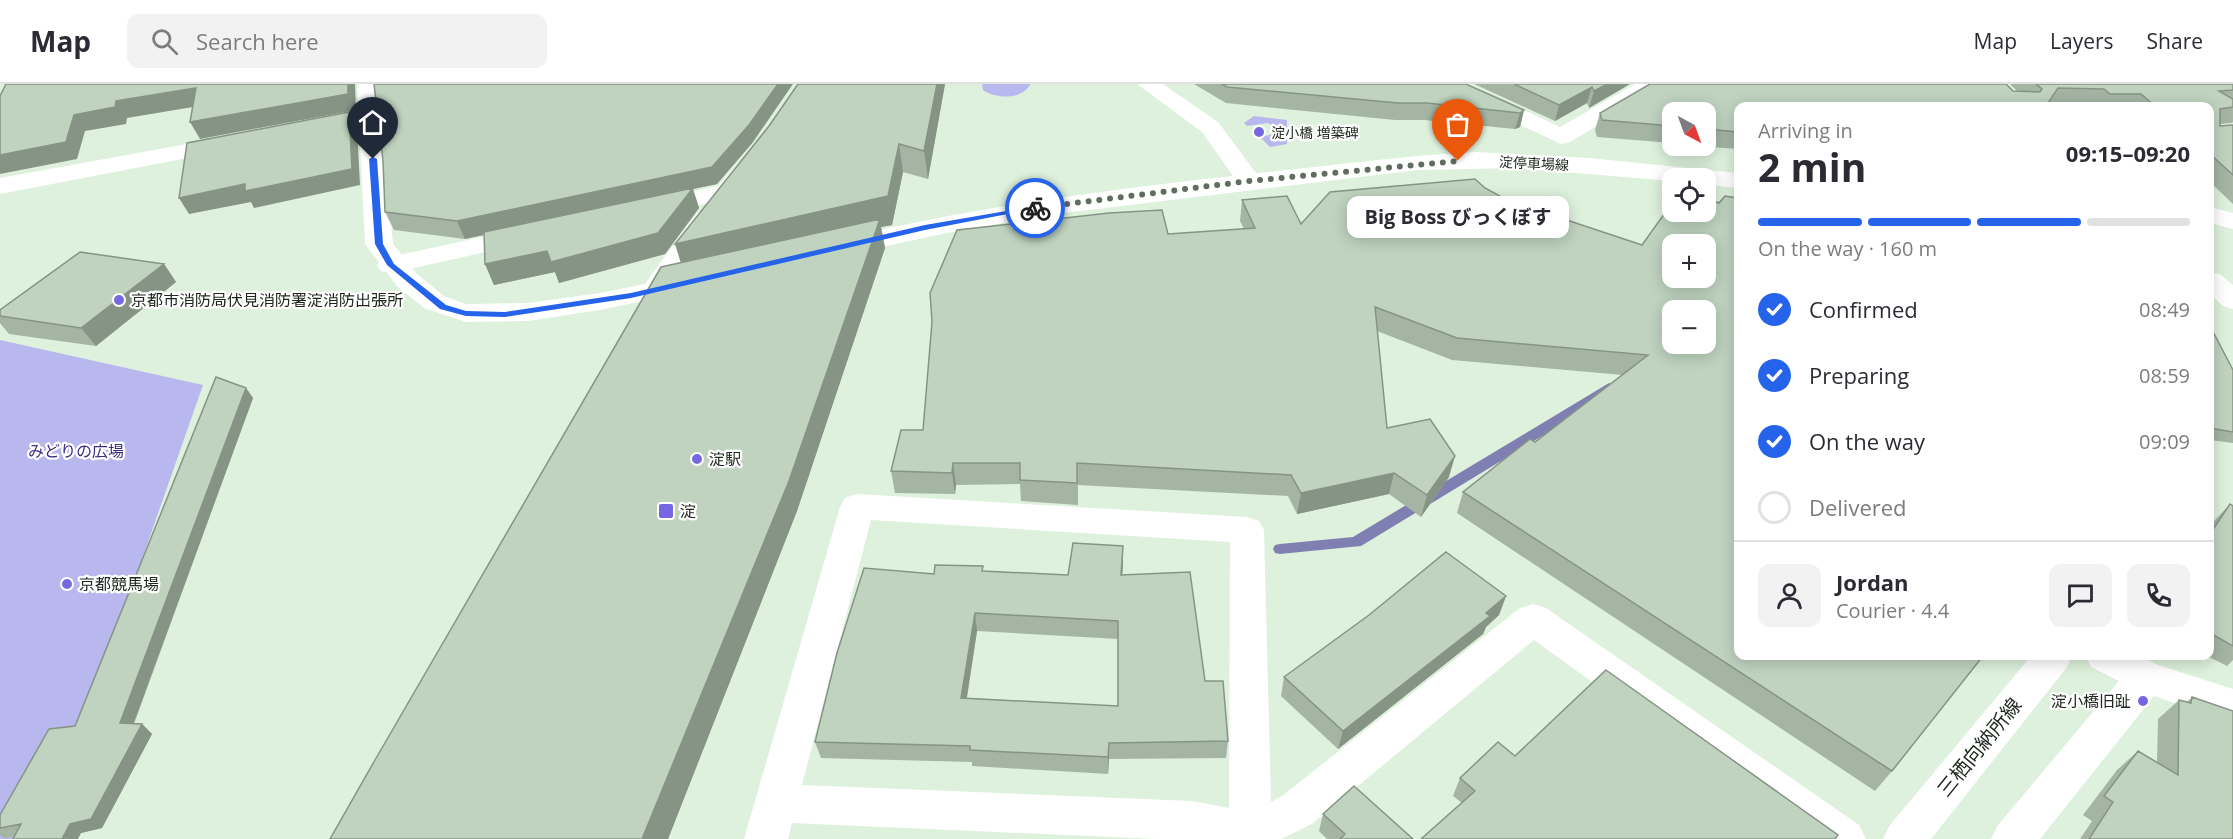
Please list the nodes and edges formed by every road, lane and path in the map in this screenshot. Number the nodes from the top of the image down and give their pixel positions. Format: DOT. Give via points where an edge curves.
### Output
graph roads {
  1 [pos="368,84"];
  2 [pos="1148,84"];
  3 [pos="1451,84"];
  4 [pos="1651,84"];
  5 [pos="1561,137"];
  6 [pos="254,139"];
  7 [pos="764,148"];
  8 [pos="1565,164"];
  9 [pos="1249,181"];
  10 [pos="1734,181"];
  11 [pos="0,186"];
  12 [pos="728,192"];
  13 [pos="621,215"];
  14 [pos="2214,216"];
  15 [pos="2233,220"];
  16 [pos="552,230"];
  17 [pos="810,255"];
  18 [pos="391,265"];
  19 [pos="719,276"];
  20 [pos="2214,283"];
  21 [pos="654,291"];
  22 [pos="2233,300"];
  23 [pos="2050,660"];
  24 [pos="2113,660"];
  25 [pos="2146,677"];
  26 [pos="2233,706"];
  27 [pos="771,821"];
  28 [pos="1250,836"];
  29 [pos="1844,839"];
  30 [pos="1905,839"];
  31 [pos="2013,839"];
  1 -- 18 [label="street" via="358,119 379,244"];
  2 -- 9 [label="street" via="1210,127"];
  3 -- 5 [label="street"];
  4 -- 5 [label="street"];
  5 -- 8 [label="street"];
  6 -- 11 [label="street"];
  7 -- 12 [label="street"];
  8 -- 9 [label="street, 淀停車場線" via="1439,161"];
  8 -- 10 [label="street, 淀停車場線"];
  9 -- 17 [label="street, 淀停車場線" via="1016,211"];
  12 -- 13 [label="street"];
  12 -- 21 [label="street"];
  14 -- 15 [label="street"];
  16 -- 18 [label="street"];
  18 -- 21 [label="street" via="443,307 466,313 505,315"];
  19 -- 21 [label="street"];
  20 -- 22 [label="street"];
  23 -- 30 [label="street, 三栖向納所線"];
  24 -- 25 [label="street"];
  25 -- 26 [label="street"];
  25 -- 31 [label="street"];
  27 -- 28 [label="street" via="1192,821"];
  27 -- 28 [label="street" via="856,507 1246,530"];
  28 -- 29 [label="street" via="1297,810 1533,619"];
}
